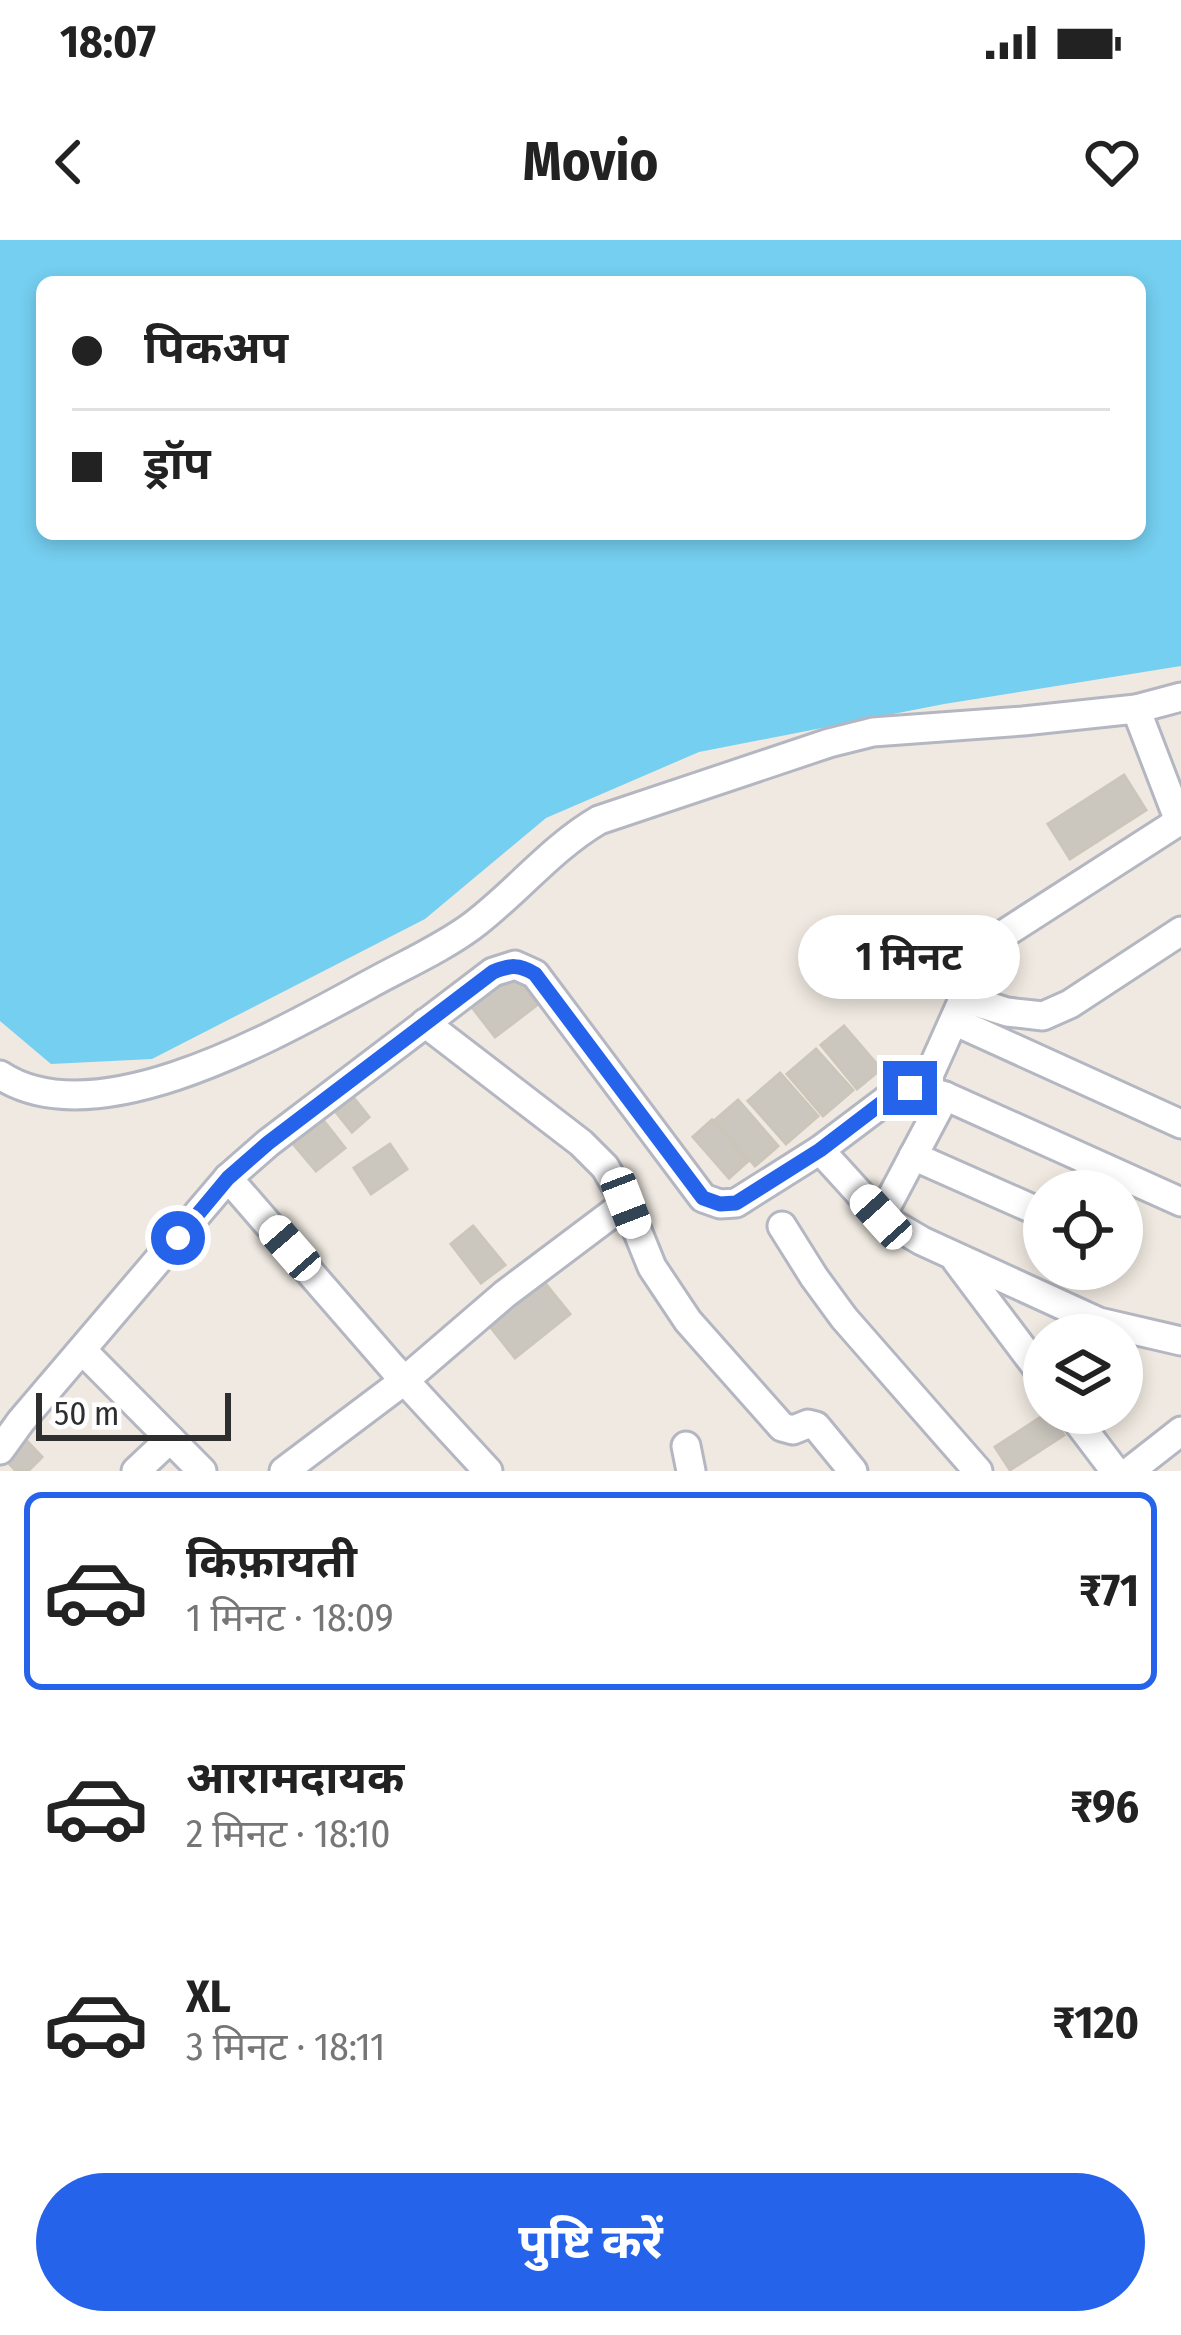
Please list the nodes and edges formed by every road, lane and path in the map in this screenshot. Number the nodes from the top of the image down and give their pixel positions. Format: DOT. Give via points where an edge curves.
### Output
graph roads {
  1 [pos="1181,697"];
  2 [pos="1136,709"];
  3 [pos="1180,820"];
  4 [pos="1181,931"];
  5 [pos="959,1010"];
  6 [pos="425,1023"];
  7 [pos="0,1075"];
  8 [pos="934,1092"];
  9 [pos="1181,1124"];
  10 [pos="820,1150"];
  11 [pos="913,1156"];
  12 [pos="228,1178"];
  13 [pos="1181,1202"];
  14 [pos="626,1203"];
  15 [pos="1023,1205"];
  16 [pos="881,1217"];
  17 [pos="782,1226"];
  18 [pos="952,1255"];
  19 [pos="1181,1341"];
  20 [pos="1023,1349"];
  21 [pos="82,1350"];
  22 [pos="406,1380"];
  23 [pos="1181,1431"];
  24 [pos="1088,1434"];
  25 [pos="170,1439"];
  26 [pos="0,1450"];
  27 [pos="136,1471"];
  28 [pos="202,1471"];
  29 [pos="284,1471"];
  30 [pos="488,1471"];
  31 [pos="853,1471"];
  32 [pos="978,1471"];
  33 [pos="1115,1471"];
  34 [pos="1130,1471"];
  1 -- 2 [label="street"];
  2 -- 3 [label="street"];
  2 -- 7 [label="street" via="873,732 829,743 599,820 471,927 242,1051 104,1094 35,1092"];
  3 -- 5 [label="street" via="976,952"];
  4 -- 5 [label="street" via="1043,1016"];
  5 -- 8 [label="street"];
  5 -- 9 [label="street"];
  6 -- 10 [label="street" via="493,972 525,968 703,1198 736,1203"];
  6 -- 12 [label="street"];
  6 -- 14 [label="street" via="581,1143"];
  8 -- 10 [label="street" via="896,1092"];
  8 -- 11 [label="street"];
  8 -- 13 [label="street"];
  10 -- 16 [label="street"];
  11 -- 15 [label="street"];
  11 -- 16 [label="street"];
  12 -- 21 [label="street"];
  12 -- 22 [label="street"];
  14 -- 22 [label="street"];
  14 -- 31 [label="street" via="652,1267 726,1366 782,1427 816,1426"];
  16 -- 18 [label="street"];
  17 -- 32 [label="street" via="844,1318"];
  18 -- 19 [label="street" via="1099,1322"];
  18 -- 20 [label="street"];
  21 -- 25 [label="street"];
  21 -- 26 [label="street"];
  22 -- 29 [label="street"];
  22 -- 30 [label="street"];
  23 -- 34 [label="street"];
  24 -- 33 [label="street"];
  25 -- 27 [label="street"];
  25 -- 28 [label="street"];
}
